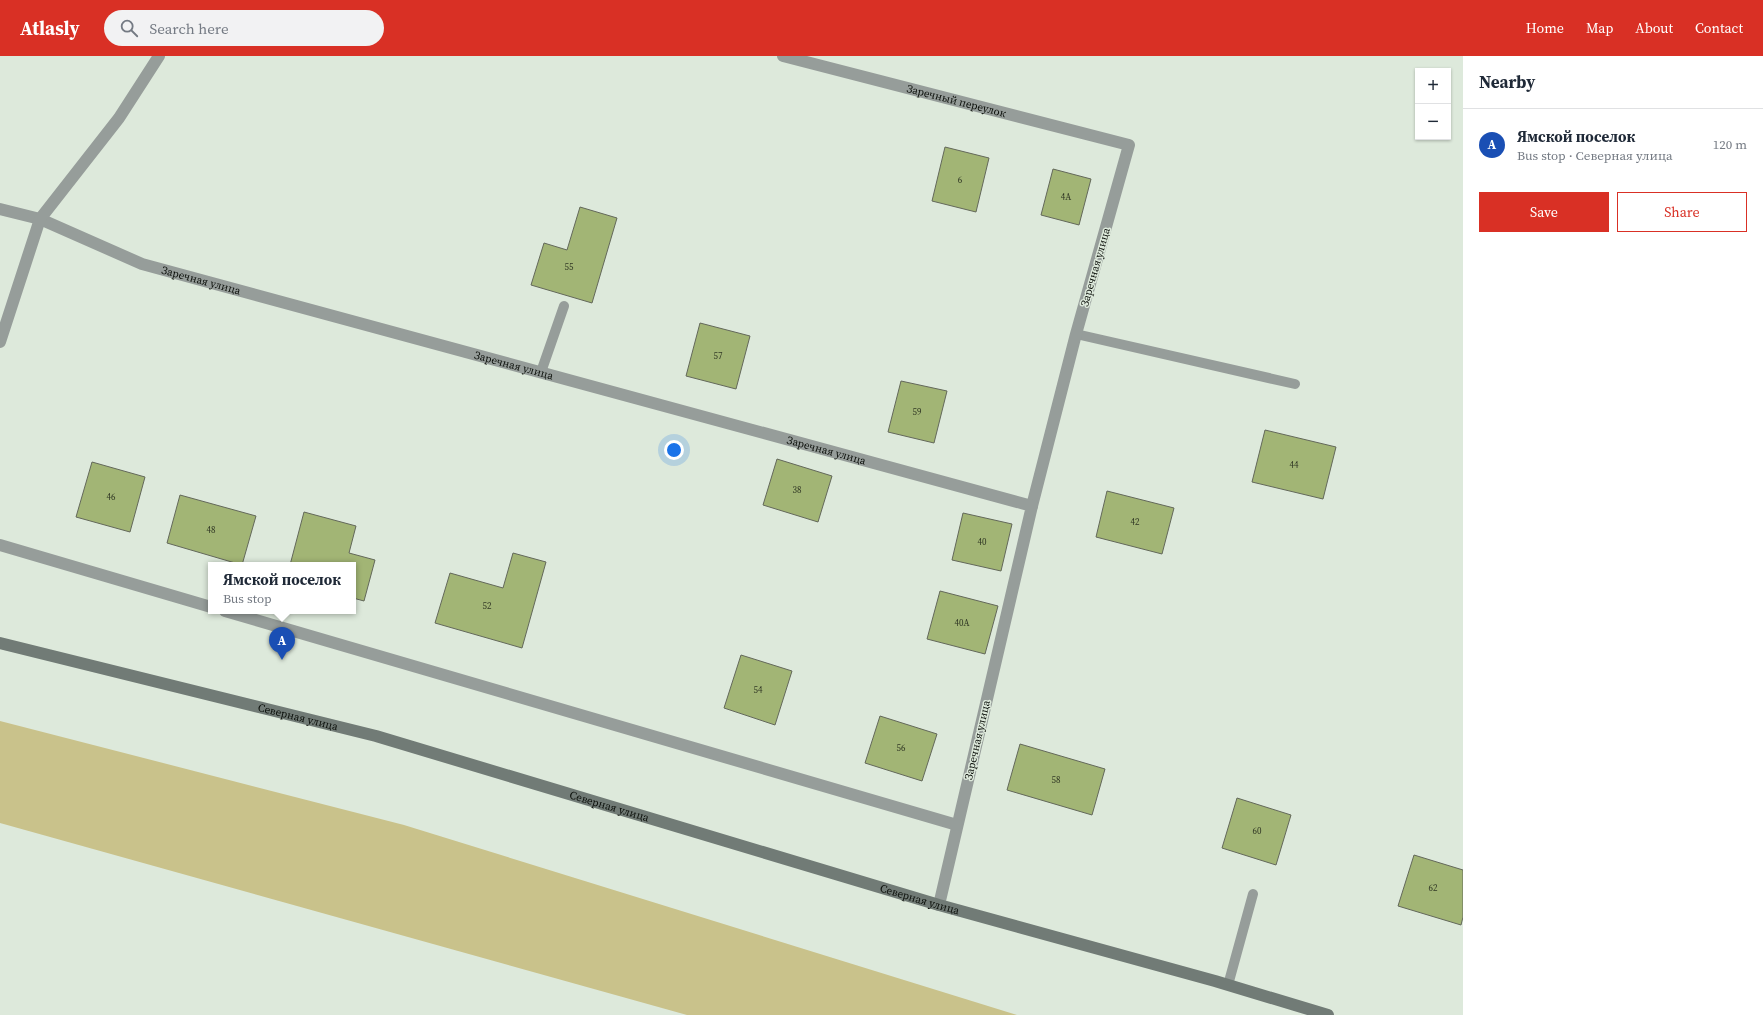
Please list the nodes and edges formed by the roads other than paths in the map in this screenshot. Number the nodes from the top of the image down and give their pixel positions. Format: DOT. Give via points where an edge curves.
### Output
graph roads {
  1 [pos="159,56"];
  2 [pos="783,56"];
  3 [pos="1129,145"];
  4 [pos="0,209"];
  5 [pos="40,219"];
  6 [pos="564,306"];
  7 [pos="1076,334"];
  8 [pos="0,342"];
  9 [pos="541,372"];
  10 [pos="1295,384"];
  11 [pos="1032,506"];
  12 [pos="0,545"];
  13 [pos="208,606"];
  14 [pos="235,614"];
  15 [pos="0,643"];
  16 [pos="957,825"];
  17 [pos="1253,894"];
  18 [pos="939,905"];
  19 [pos="1228,985"];
  20 [pos="1328,1015"];
  1 -- 5 [label="street" via="119,118"];
  2 -- 3 [label="street, Заречный переулок"];
  3 -- 7 [label="street, Заречная улица"];
  4 -- 5 [label="street, Заречная улица"];
  5 -- 8 [label="street"];
  5 -- 9 [label="street, Заречная улица" via="142,264"];
  6 -- 9 [label="lane"];
  7 -- 10 [label="lane"];
  7 -- 11 [label="street, Заречная улица"];
  9 -- 11 [label="street, Заречная улица"];
  11 -- 16 [label="street, Заречная улица"];
  12 -- 13 [label="street"];
  14 -- 16 [label="street"];
  15 -- 18 [label="street, Северная улица" via="376,736"];
  16 -- 18 [label="street, Заречная улица"];
  17 -- 19 [label="lane"];
  18 -- 19 [label="street, Северная улица"];
  19 -- 20 [label="street, Северная улица"];
}
